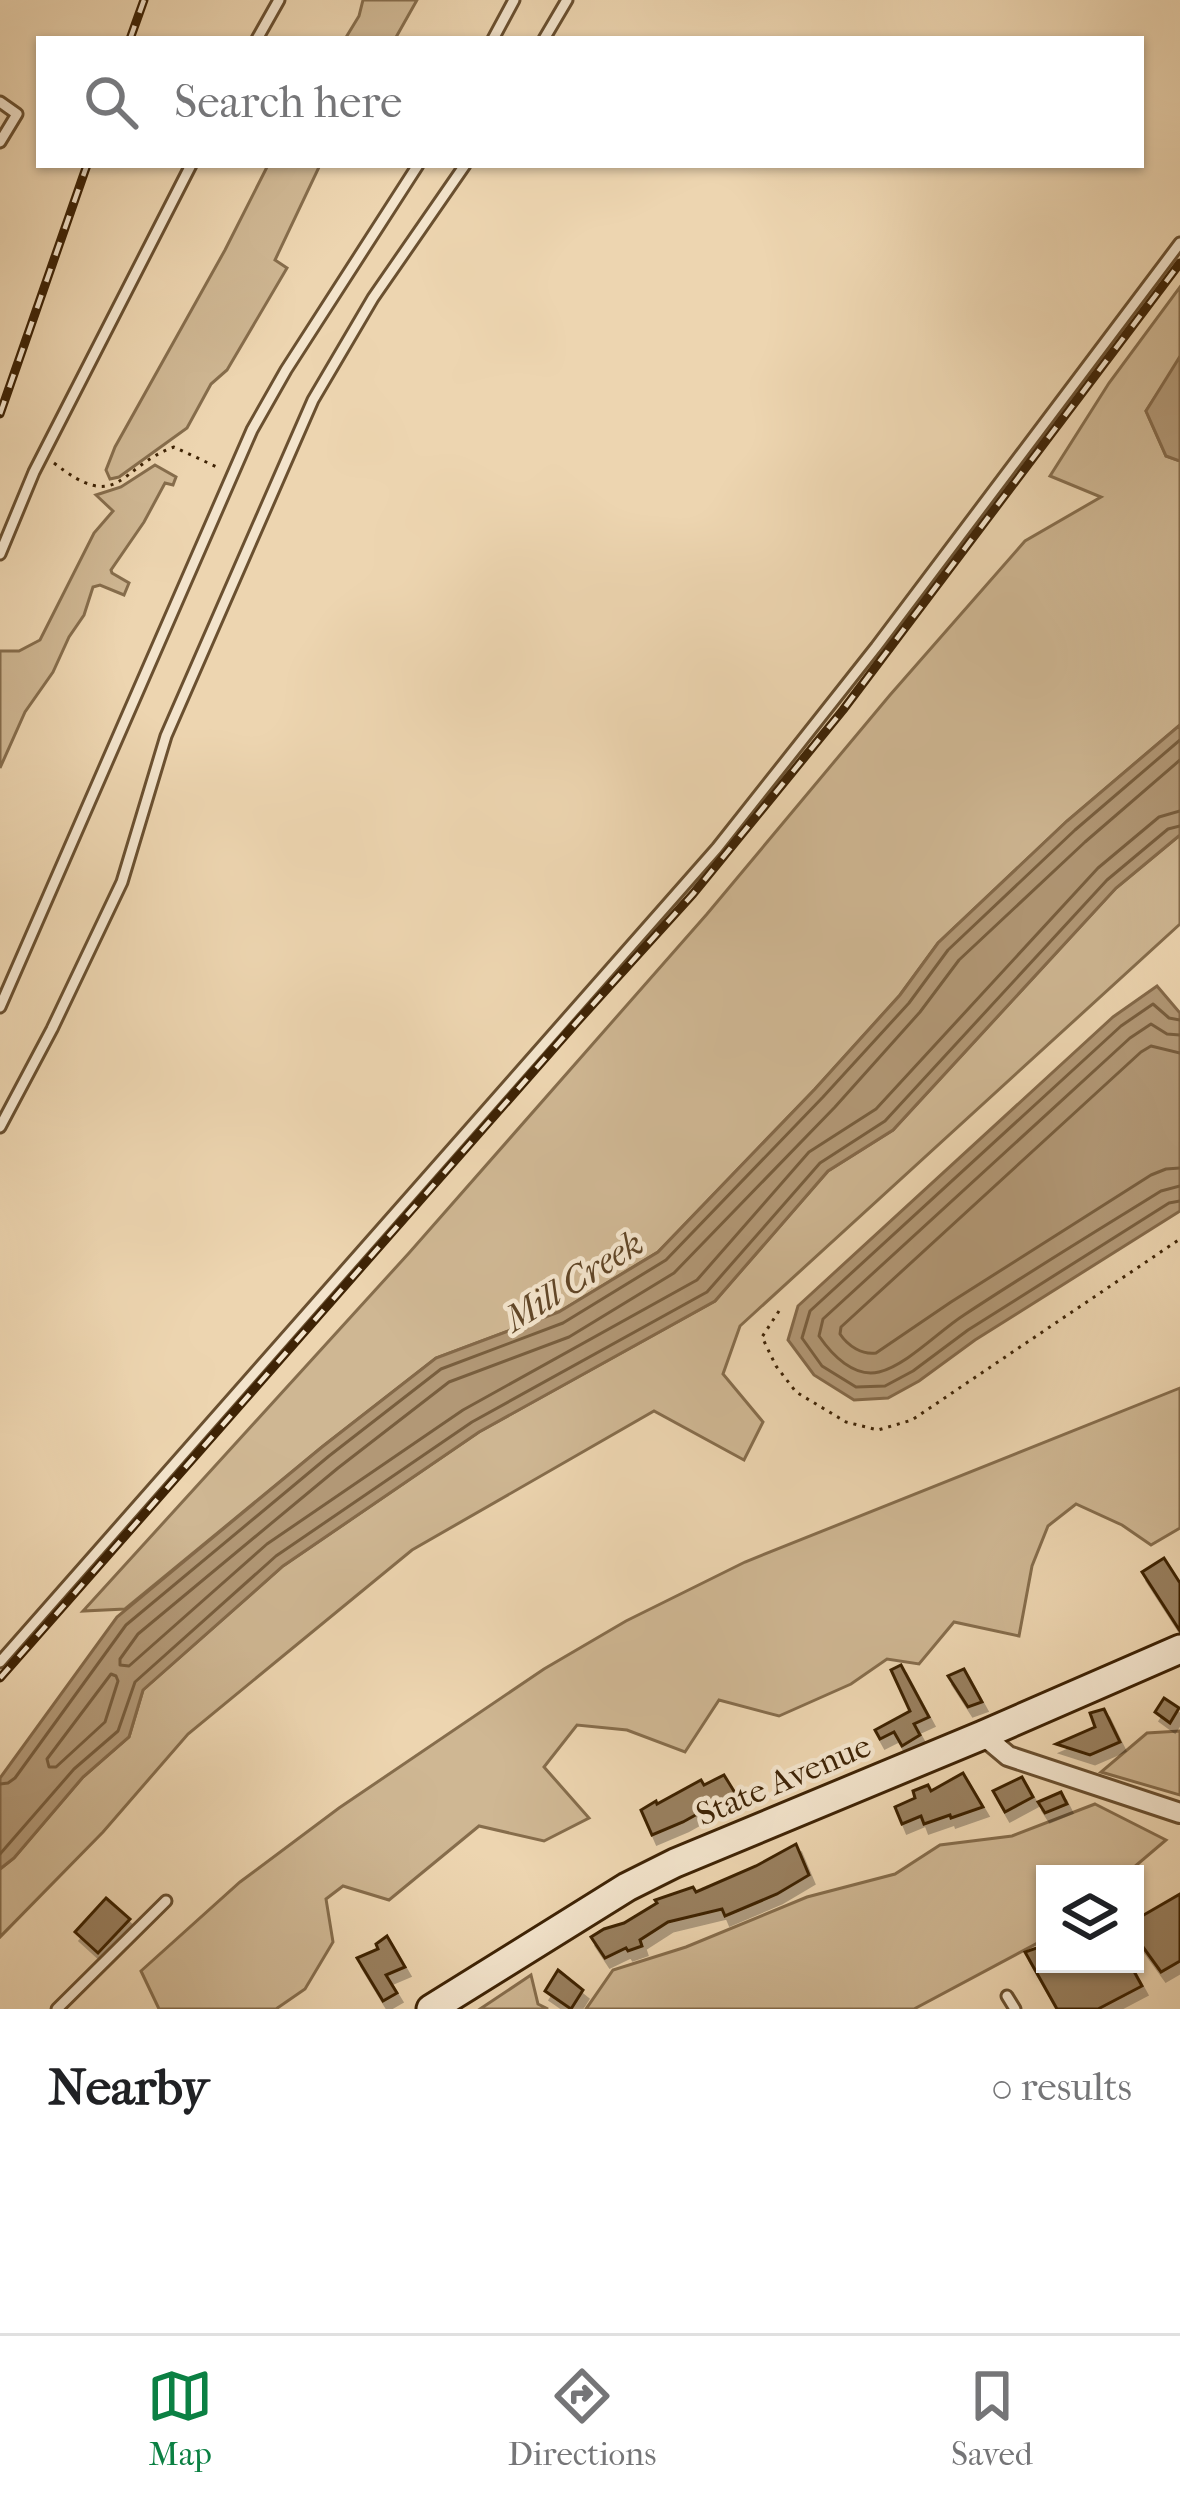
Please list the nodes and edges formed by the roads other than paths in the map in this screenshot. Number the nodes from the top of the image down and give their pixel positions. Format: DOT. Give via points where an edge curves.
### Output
graph roads {
  1 [pos="279,0"];
  2 [pos="514,0"];
  3 [pos="567,0"];
  4 [pos="259,36"];
  5 [pos="495,36"];
  6 [pos="546,36"];
  7 [pos="0,102"];
  8 [pos="0,142"];
  9 [pos="188,168"];
  10 [pos="416,168"];
  11 [pos="463,168"];
  12 [pos="1180,243"];
  13 [pos="0,554"];
  14 [pos="0,1007"];
  15 [pos="0,1127"];
  16 [pos="1180,1649"];
  17 [pos="0,1662"];
  18 [pos="983,1736"];
  19 [pos="1180,1813"];
  20 [pos="166,1901"];
  21 [pos="1007,1996"];
  22 [pos="436,2008"];
  23 [pos="57,2009"];
  24 [pos="1015,2009"];
  1 -- 4 [label="lane"];
  2 -- 5 [label="lane"];
  3 -- 6 [label="lane"];
  7 -- 8 [label="lane" via="17,115"];
  9 -- 13 [label="lane"];
  10 -- 14 [label="lane" via="252,430"];
  11 -- 15 [label="lane" via="340,350 303,421 166,736 117,895"];
  12 -- 17 [label="lane" via="717,848"];
  16 -- 18 [label="main road, State Avenue"];
  18 -- 19 [label="street" via="1008,1756"];
  18 -- 22 [label="main road, State Avenue" via="675,1863"];
  20 -- 23 [label="lane"];
  21 -- 24 [label="lane"];
}
